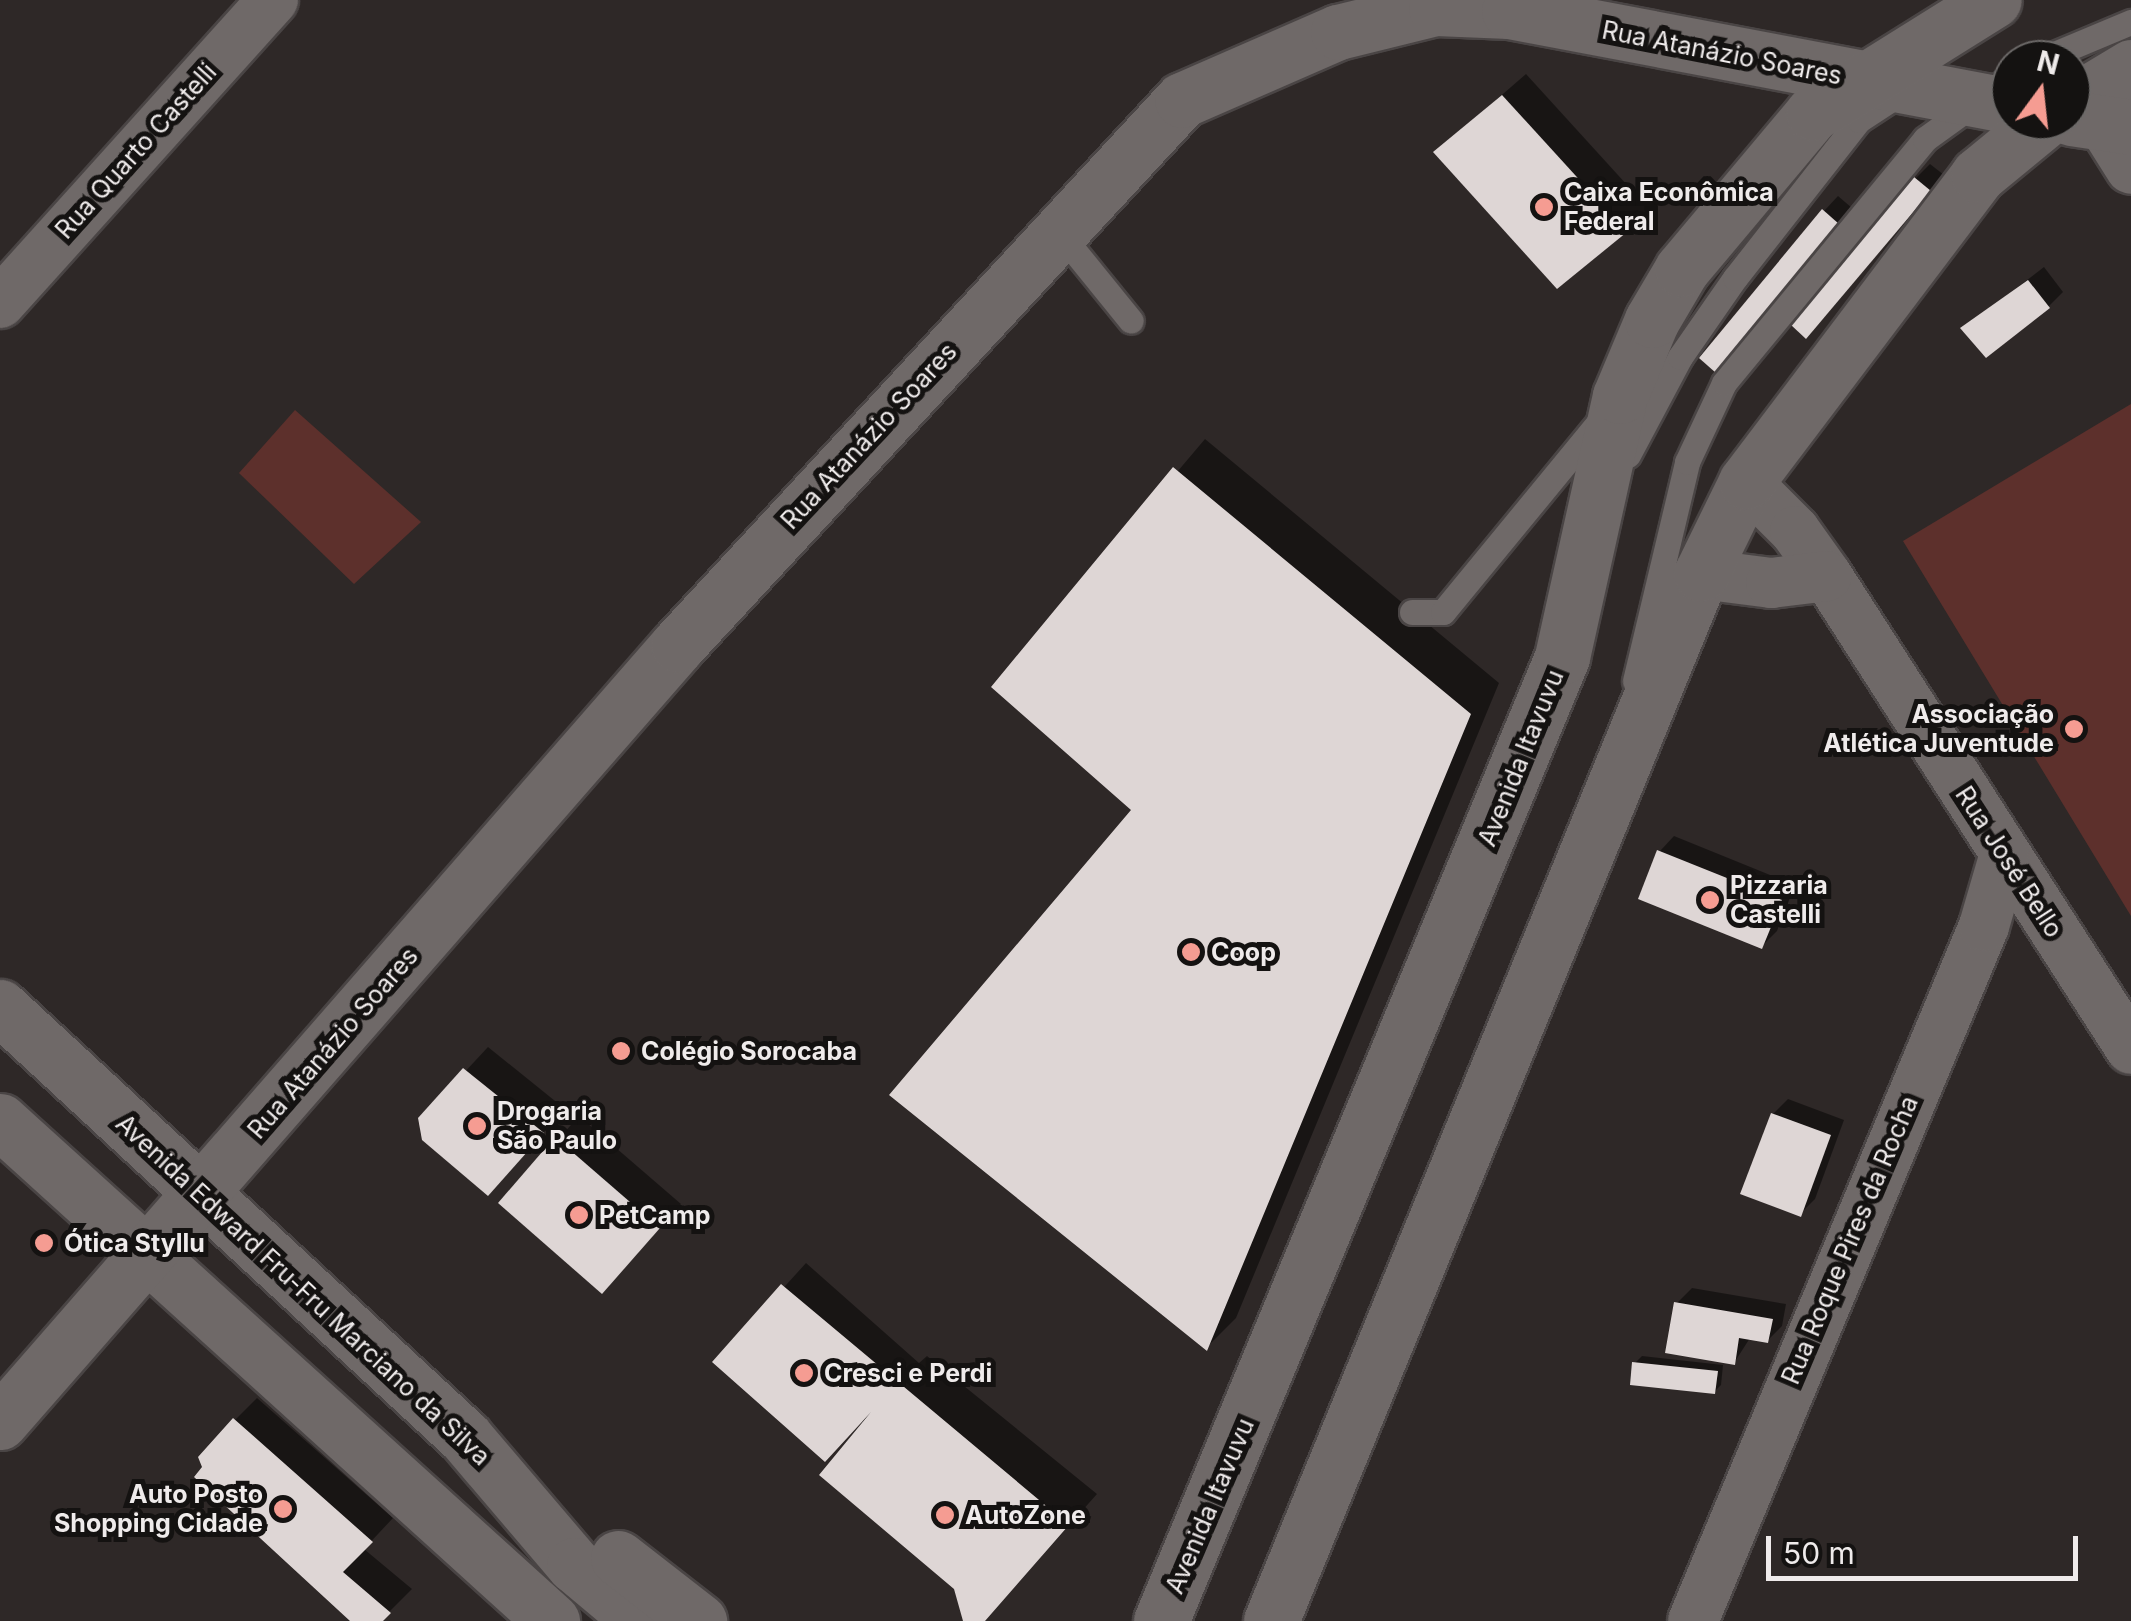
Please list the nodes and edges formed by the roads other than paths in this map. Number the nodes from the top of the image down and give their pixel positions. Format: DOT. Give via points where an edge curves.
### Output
graph roads {
  1 [pos="273,0"];
  2 [pos="1997,0"];
  3 [pos="2131,22"];
  4 [pos="2088,40"];
  5 [pos="2131,67"];
  6 [pos="1886,84"];
  7 [pos="1991,93"];
  8 [pos="1991,99"];
  9 [pos="2094,118"];
  10 [pos="2021,140"];
  11 [pos="2131,169"];
  12 [pos="1058,232"];
  13 [pos="0,302"];
  14 [pos="1131,321"];
  15 [pos="1620,396"];
  16 [pos="1746,482"];
  17 [pos="1595,523"];
  18 [pos="1701,574"];
  19 [pos="1827,576"];
  20 [pos="1412,612"];
  21 [pos="1615,784"];
  22 [pos="2004,858"];
  23 [pos="0,1007"];
  24 [pos="2131,1049"];
  25 [pos="0,1121"];
  26 [pos="203,1192"];
  27 [pos="145,1256"];
  28 [pos="0,1422"];
  29 [pos="465,1437"];
  30 [pos="574,1565"];
  31 [pos="536,1617"];
  32 [pos="624,1621"];
  33 [pos="641,1621"];
  34 [pos="698,1621"];
  35 [pos="1161,1621"];
  36 [pos="1267,1621"];
  37 [pos="1693,1621"];
  1 -- 13 [label="street, Rua Quarto Castelli"];
  2 -- 6 [label="main road, Avenida Itavuvu"];
  3 -- 4 [label="lane"];
  5 -- 9 [label="main road"];
  6 -- 7 [label="main road, Rua Atanázio Soares"];
  6 -- 12 [label="main road, Rua Atanázio Soares" via="1509,12 1436,8 1338,32 1182,100"];
  6 -- 15 [label="main road, Avenida Itavuvu" via="1812,113 1682,269"];
  6 -- 17 [label="lane" via="1680,357"];
  8 -- 21 [label="lane" via="1914,152 1724,383 1708,412 1687,462 1654,591"];
  9 -- 11 [label="street"];
  10 -- 16 [label="main road" via="1978,175"];
  12 -- 14 [label="lane"];
  12 -- 26 [label="main road, Rua Atanázio Soares" via="678,645"];
  15 -- 17 [label="main road, Avenida Itavuvu"];
  15 -- 20 [label="lane" via="1443,612"];
  16 -- 18 [label="main road"];
  16 -- 19 [label="street, Rua José Bello" via="1795,531"];
  17 -- 35 [label="main road, Avenida Itavuvu" via="1562,657"];
  18 -- 19 [label="street" via="1771,583"];
  18 -- 21 [label="main road"];
  19 -- 22 [label="street, Rua José Bello"];
  21 -- 36 [label="main road"];
  22 -- 24 [label="street, Rua José Bello"];
  22 -- 37 [label="street, Rua Roque Pires da Rocha" via="1984,926"];
  23 -- 26 [label="main road, Avenida Edward Fru-Fru Marciano da Silva"];
  25 -- 27 [label="main road"];
  26 -- 27 [label="main road, Rua Atanázio Soares"];
  26 -- 29 [label="main road, Avenida Edward Fru-Fru Marciano da Silva"];
  27 -- 28 [label="main road, Rua Atanázio Soares"];
  27 -- 31 [label="main road" via="455,1533"];
  29 -- 30 [label="main road, Avenida Edward Fru-Fru Marciano da Silva"];
  29 -- 34 [label="main road"];
  30 -- 32 [label="main road"];
  30 -- 33 [label="main road, Avenida Edward Fru-Fru Marciano da Silva"];
}
